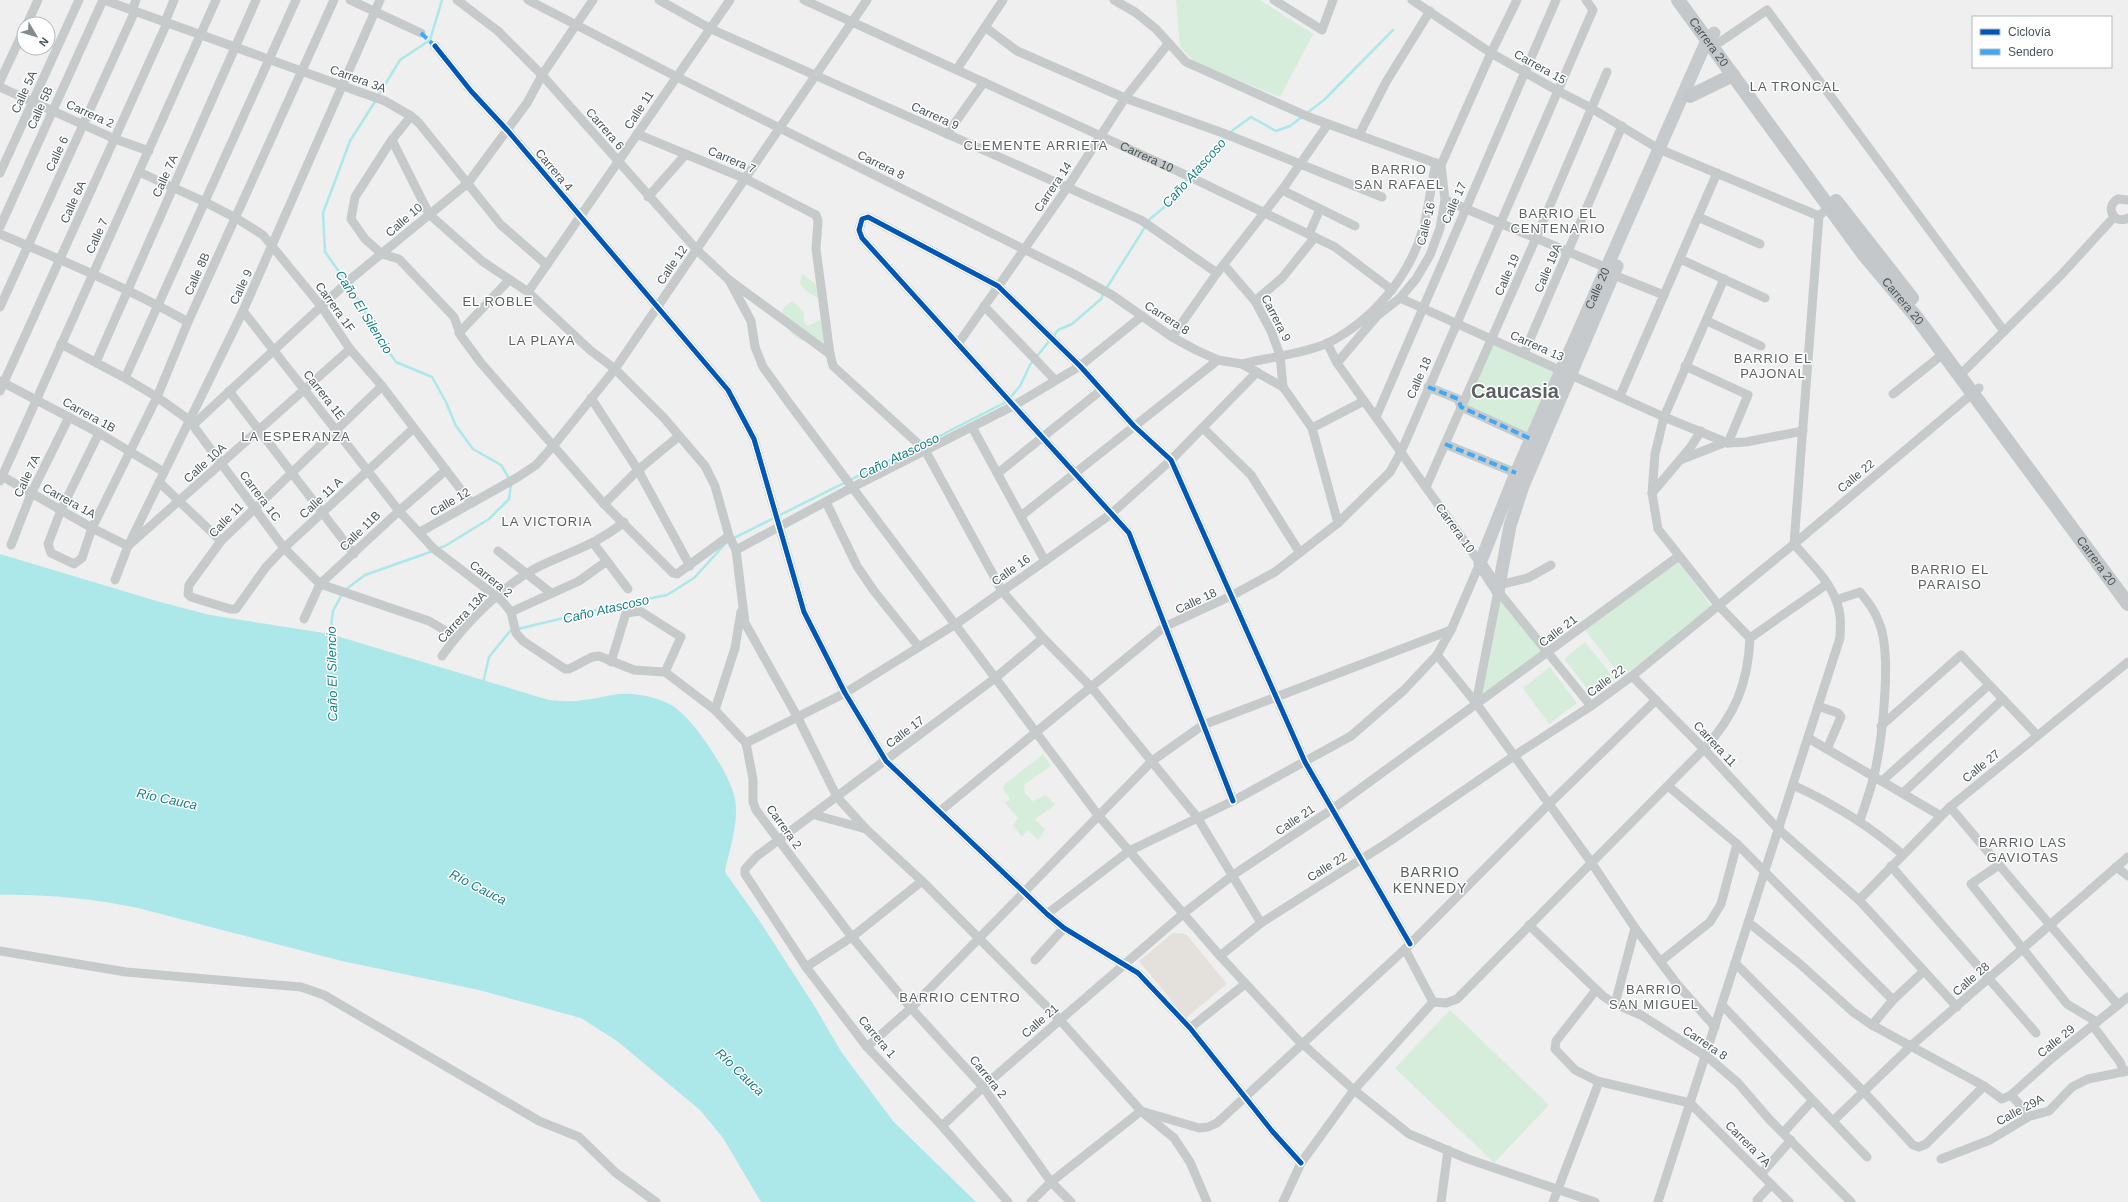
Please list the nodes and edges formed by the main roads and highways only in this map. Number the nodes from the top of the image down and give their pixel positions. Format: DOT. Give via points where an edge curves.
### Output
graph roads {
  1 [pos="1678,0"];
  2 [pos="1689,0"];
  3 [pos="1714,41"];
  4 [pos="1733,75"];
  5 [pos="1690,96"];
  6 [pos="1962,373"];
  7 [pos="1975,391"];
  8 [pos="2128,591"];
  9 [pos="2128,604"];
  1 -- 3 [label="main road, Carrera 20"];
  2 -- 3 [label="main road, Carrera 20"];
  3 -- 4 [label="main road, Carrera 20"];
  3 -- 6 [label="main road, Carrera 20"];
  4 -- 5 [label="main road"];
  4 -- 6 [label="main road, Carrera 20" via="1824,211 1864,255 1943,354"];
  6 -- 7 [label="main road, Carrera 20"];
  7 -- 8 [label="main road, Carrera 20"];
  7 -- 9 [label="main road, Carrera 20"];
}
